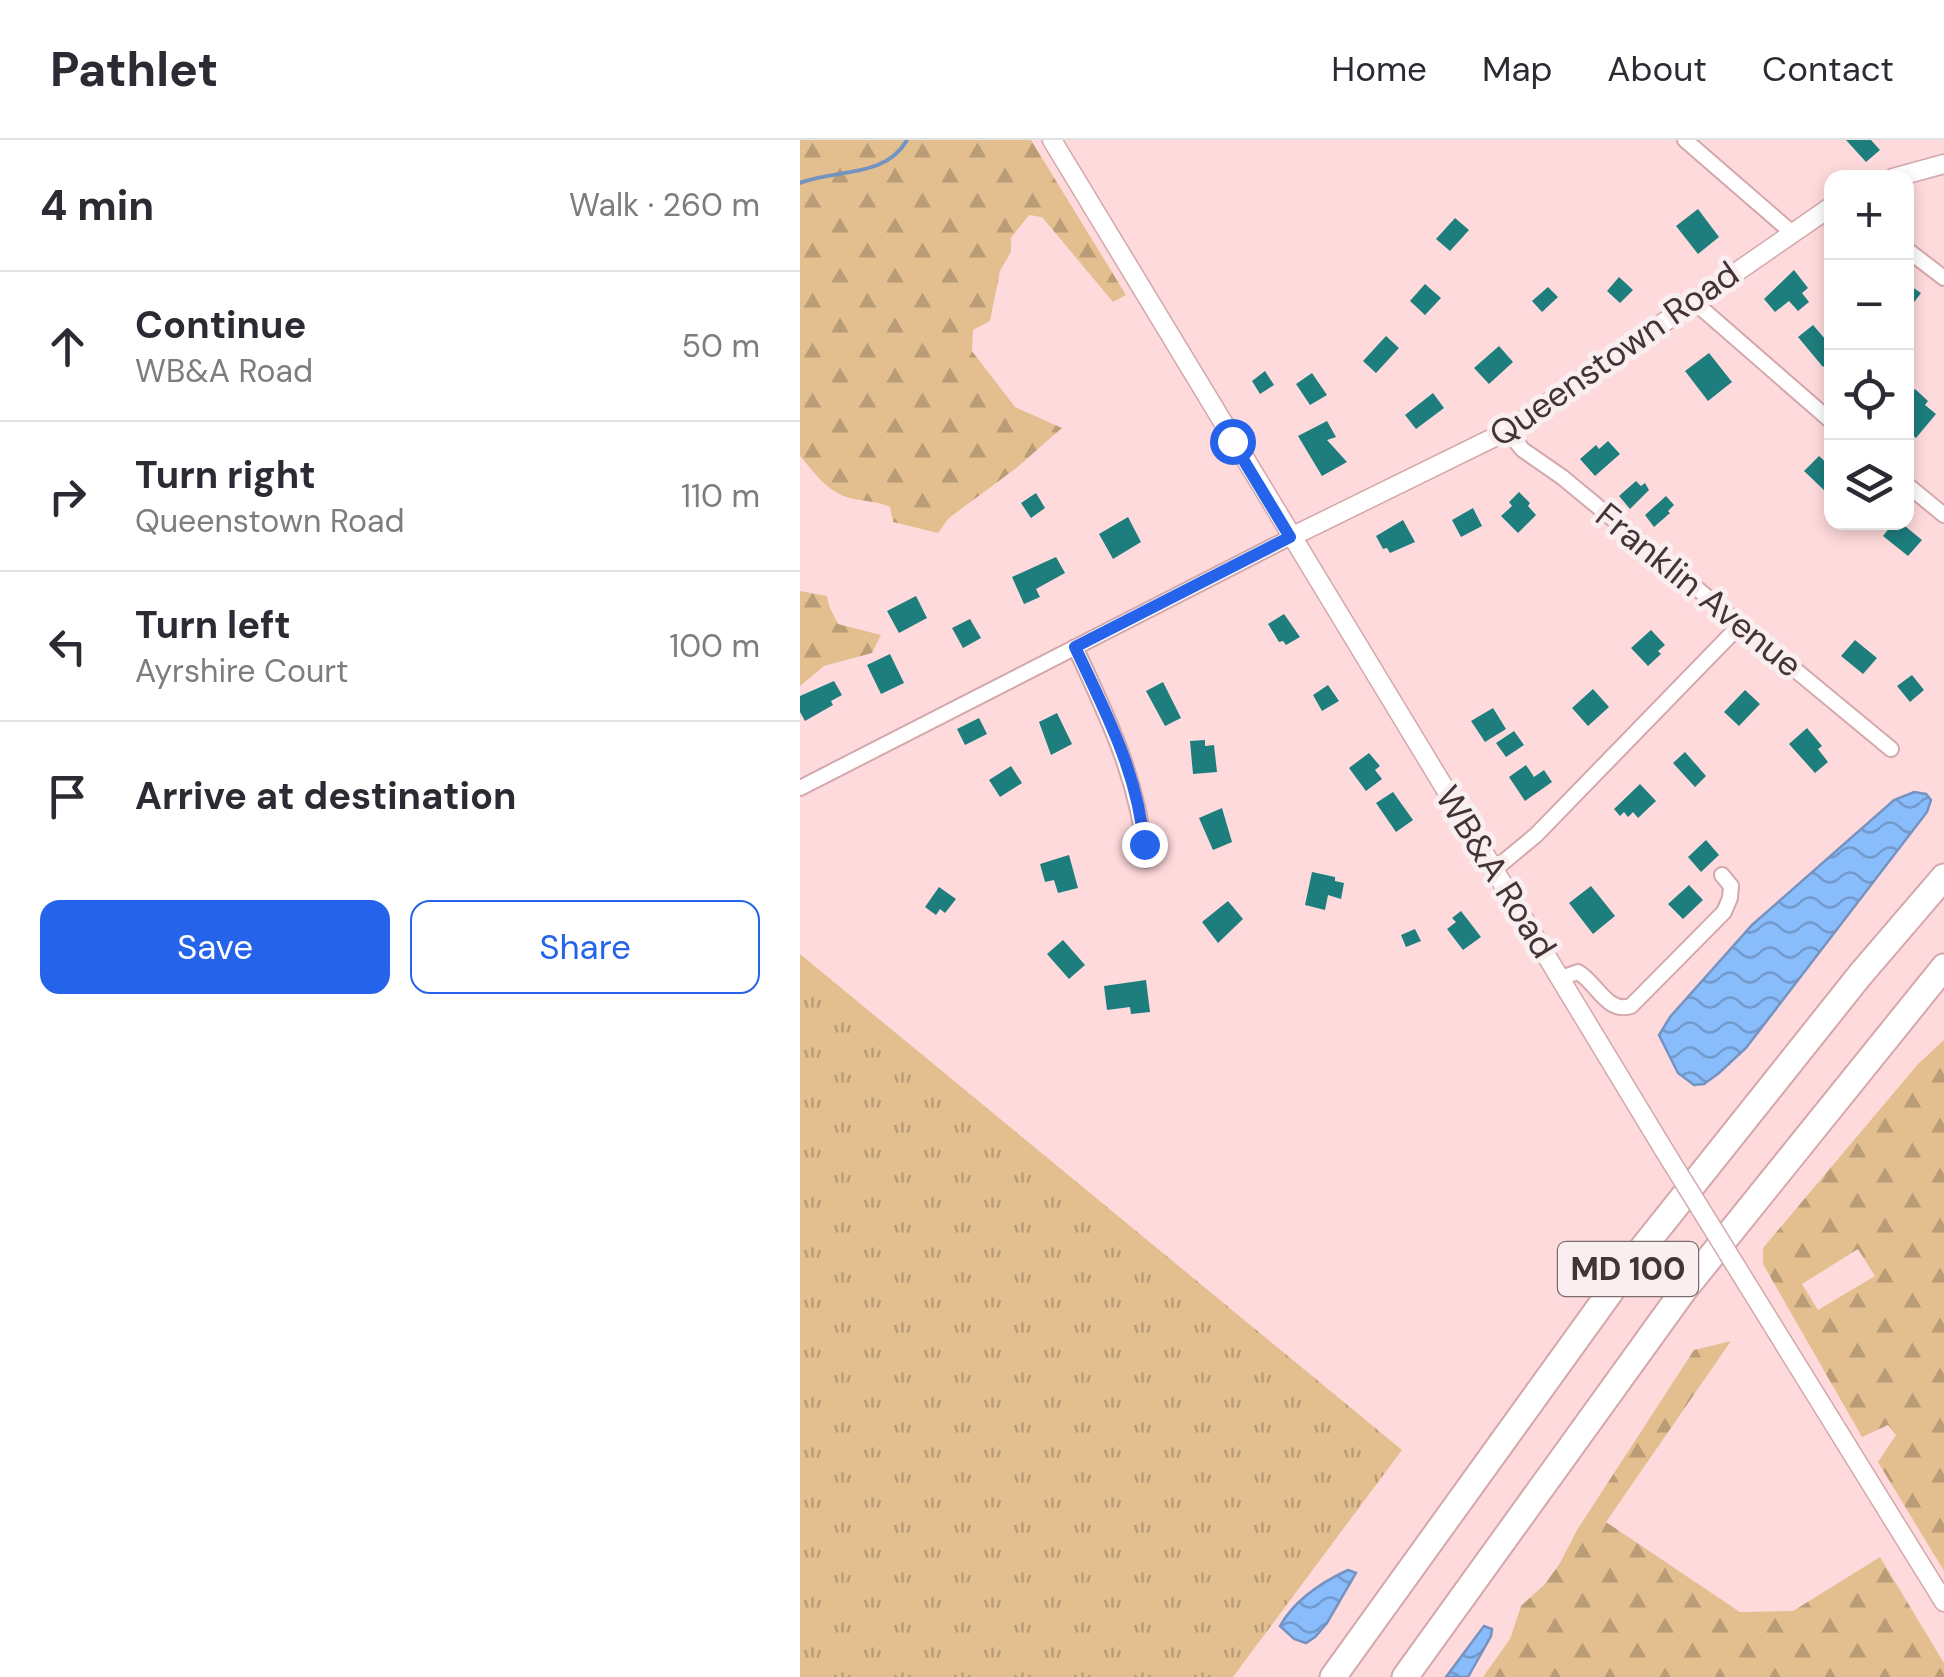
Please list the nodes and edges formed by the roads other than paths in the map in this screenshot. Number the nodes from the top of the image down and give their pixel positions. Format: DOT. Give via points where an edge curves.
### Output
graph roads {
  1 [pos="1052,140"];
  2 [pos="1685,140"];
  3 [pos="1944,164"];
  4 [pos="1914,172"];
  5 [pos="1824,211"];
  6 [pos="1790,232"];
  7 [pos="1914,254"];
  8 [pos="1944,278"];
  9 [pos="1692,300"];
  10 [pos="1824,415"];
  11 [pos="1506,431"];
  12 [pos="1914,491"];
  13 [pos="1944,515"];
  14 [pos="1290,537"];
  15 [pos="1741,624"];
  16 [pos="1075,647"];
  17 [pos="1891,749"];
  18 [pos="800,788"];
  19 [pos="1146,860"];
  20 [pos="1495,869"];
  21 [pos="1722,875"];
  22 [pos="1944,877"];
  23 [pos="1944,967"];
  24 [pos="1562,978"];
  25 [pos="1944,1602"];
  26 [pos="1332,1677"];
  27 [pos="1405,1677"];
  1 -- 14 [label="street, WB&A Road"];
  2 -- 6 [label="street"];
  3 -- 4 [label="street"];
  5 -- 6 [label="street, Queenstown Road"];
  6 -- 9 [label="street, Queenstown Road"];
  7 -- 8 [label="street"];
  9 -- 10 [label="street"];
  9 -- 11 [label="street, Queenstown Road"];
  11 -- 14 [label="street, Queenstown Road"];
  11 -- 15 [label="street, Franklin Avenue"];
  12 -- 13 [label="street"];
  14 -- 16 [label="street, Queenstown Road"];
  14 -- 20 [label="street, WB&A Road"];
  15 -- 17 [label="street, Franklin Avenue"];
  15 -- 20 [label="street" via="1536,836"];
  16 -- 18 [label="street, Queenstown Road"];
  16 -- 19 [label="street" via="1129,768"];
  20 -- 24 [label="street, WB&A Road"];
  21 -- 24 [label="street" via="1731,886 1724,912 1630,1006 1614,1006 1578,972"];
  22 -- 26 [label="highway, MD 100" via="1638,1255"];
  23 -- 27 [label="highway, MD 100" via="1684,1290"];
  24 -- 25 [label="street, WB&A Road, bridge"];
}
